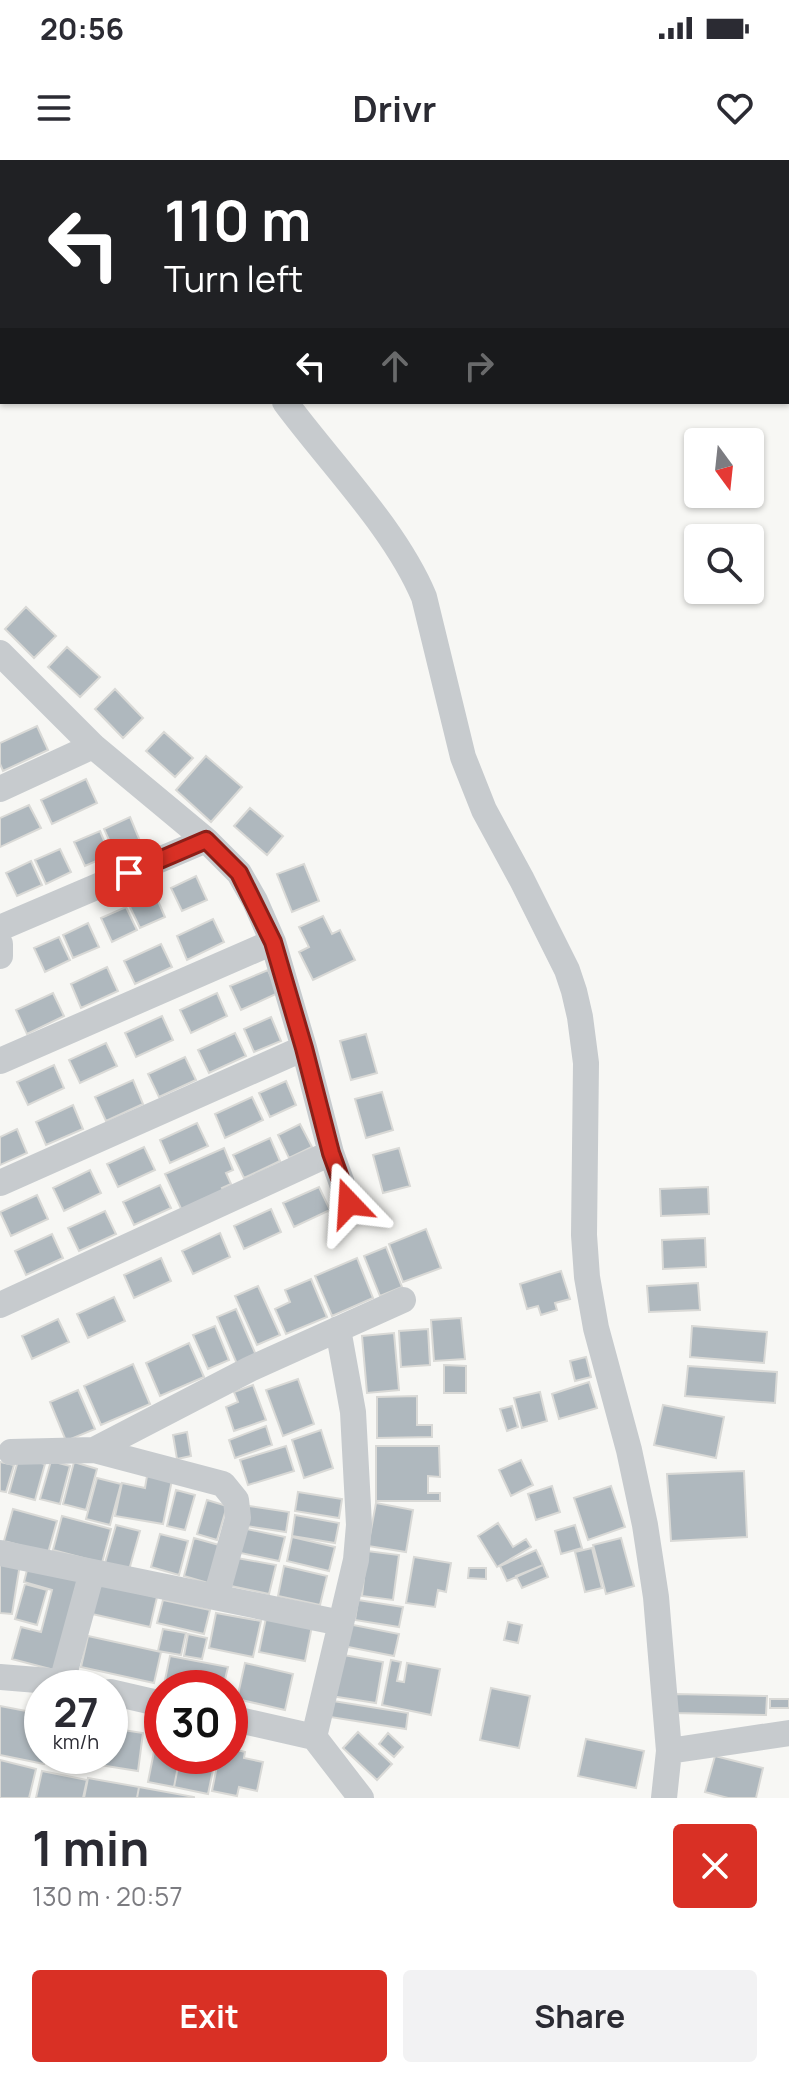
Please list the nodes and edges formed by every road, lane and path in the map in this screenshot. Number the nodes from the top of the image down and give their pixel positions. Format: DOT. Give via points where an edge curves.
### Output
graph roads {
  1 [pos="287,404"];
  2 [pos="4,661"];
  3 [pos="93,746"];
  4 [pos="0,789"];
  5 [pos="206,840"];
  6 [pos="0,928"];
  7 [pos="273,942"];
  8 [pos="0,944"];
  9 [pos="0,956"];
  10 [pos="304,1048"];
  11 [pos="0,1061"];
  12 [pos="331,1153"];
  13 [pos="0,1183"];
  14 [pos="349,1203"];
  15 [pos="403,1300"];
  16 [pos="0,1305"];
  17 [pos="338,1329"];
  18 [pos="94,1450"];
  19 [pos="11,1452"];
  20 [pos="0,1553"];
  21 [pos="92,1572"];
  22 [pos="216,1597"];
  23 [pos="341,1623"];
  24 [pos="65,1670"];
  25 [pos="0,1677"];
  26 [pos="24,1679"];
  27 [pos="248,1722"];
  28 [pos="789,1733"];
  29 [pos="314,1737"];
  30 [pos="669,1751"];
  31 [pos="360,1798"];
  32 [pos="664,1798"];
  1 -- 30 [label="street" via="414,573 463,757 574,991 586,1063 587,1277 645,1525"];
  2 -- 3 [label="street"];
  3 -- 4 [label="street"];
  3 -- 5 [label="street"];
  5 -- 6 [label="street"];
  5 -- 7 [label="street" via="239,873"];
  7 -- 10 [label="street"];
  7 -- 11 [label="street"];
  8 -- 9 [label="street"];
  10 -- 12 [label="street"];
  10 -- 13 [label="street"];
  12 -- 14 [label="street"];
  12 -- 16 [label="street"];
  15 -- 17 [label="street"];
  17 -- 18 [label="street"];
  17 -- 23 [label="street" via="353,1412 359,1525"];
  18 -- 19 [label="street"];
  18 -- 22 [label="street" via="229,1489 238,1518"];
  20 -- 21 [label="street"];
  21 -- 22 [label="street"];
  21 -- 24 [label="street"];
  22 -- 23 [label="street"];
  23 -- 29 [label="street"];
  25 -- 26 [label="street"];
  27 -- 29 [label="street"];
  28 -- 30 [label="street"];
  29 -- 31 [label="street"];
  30 -- 32 [label="street"];
}
